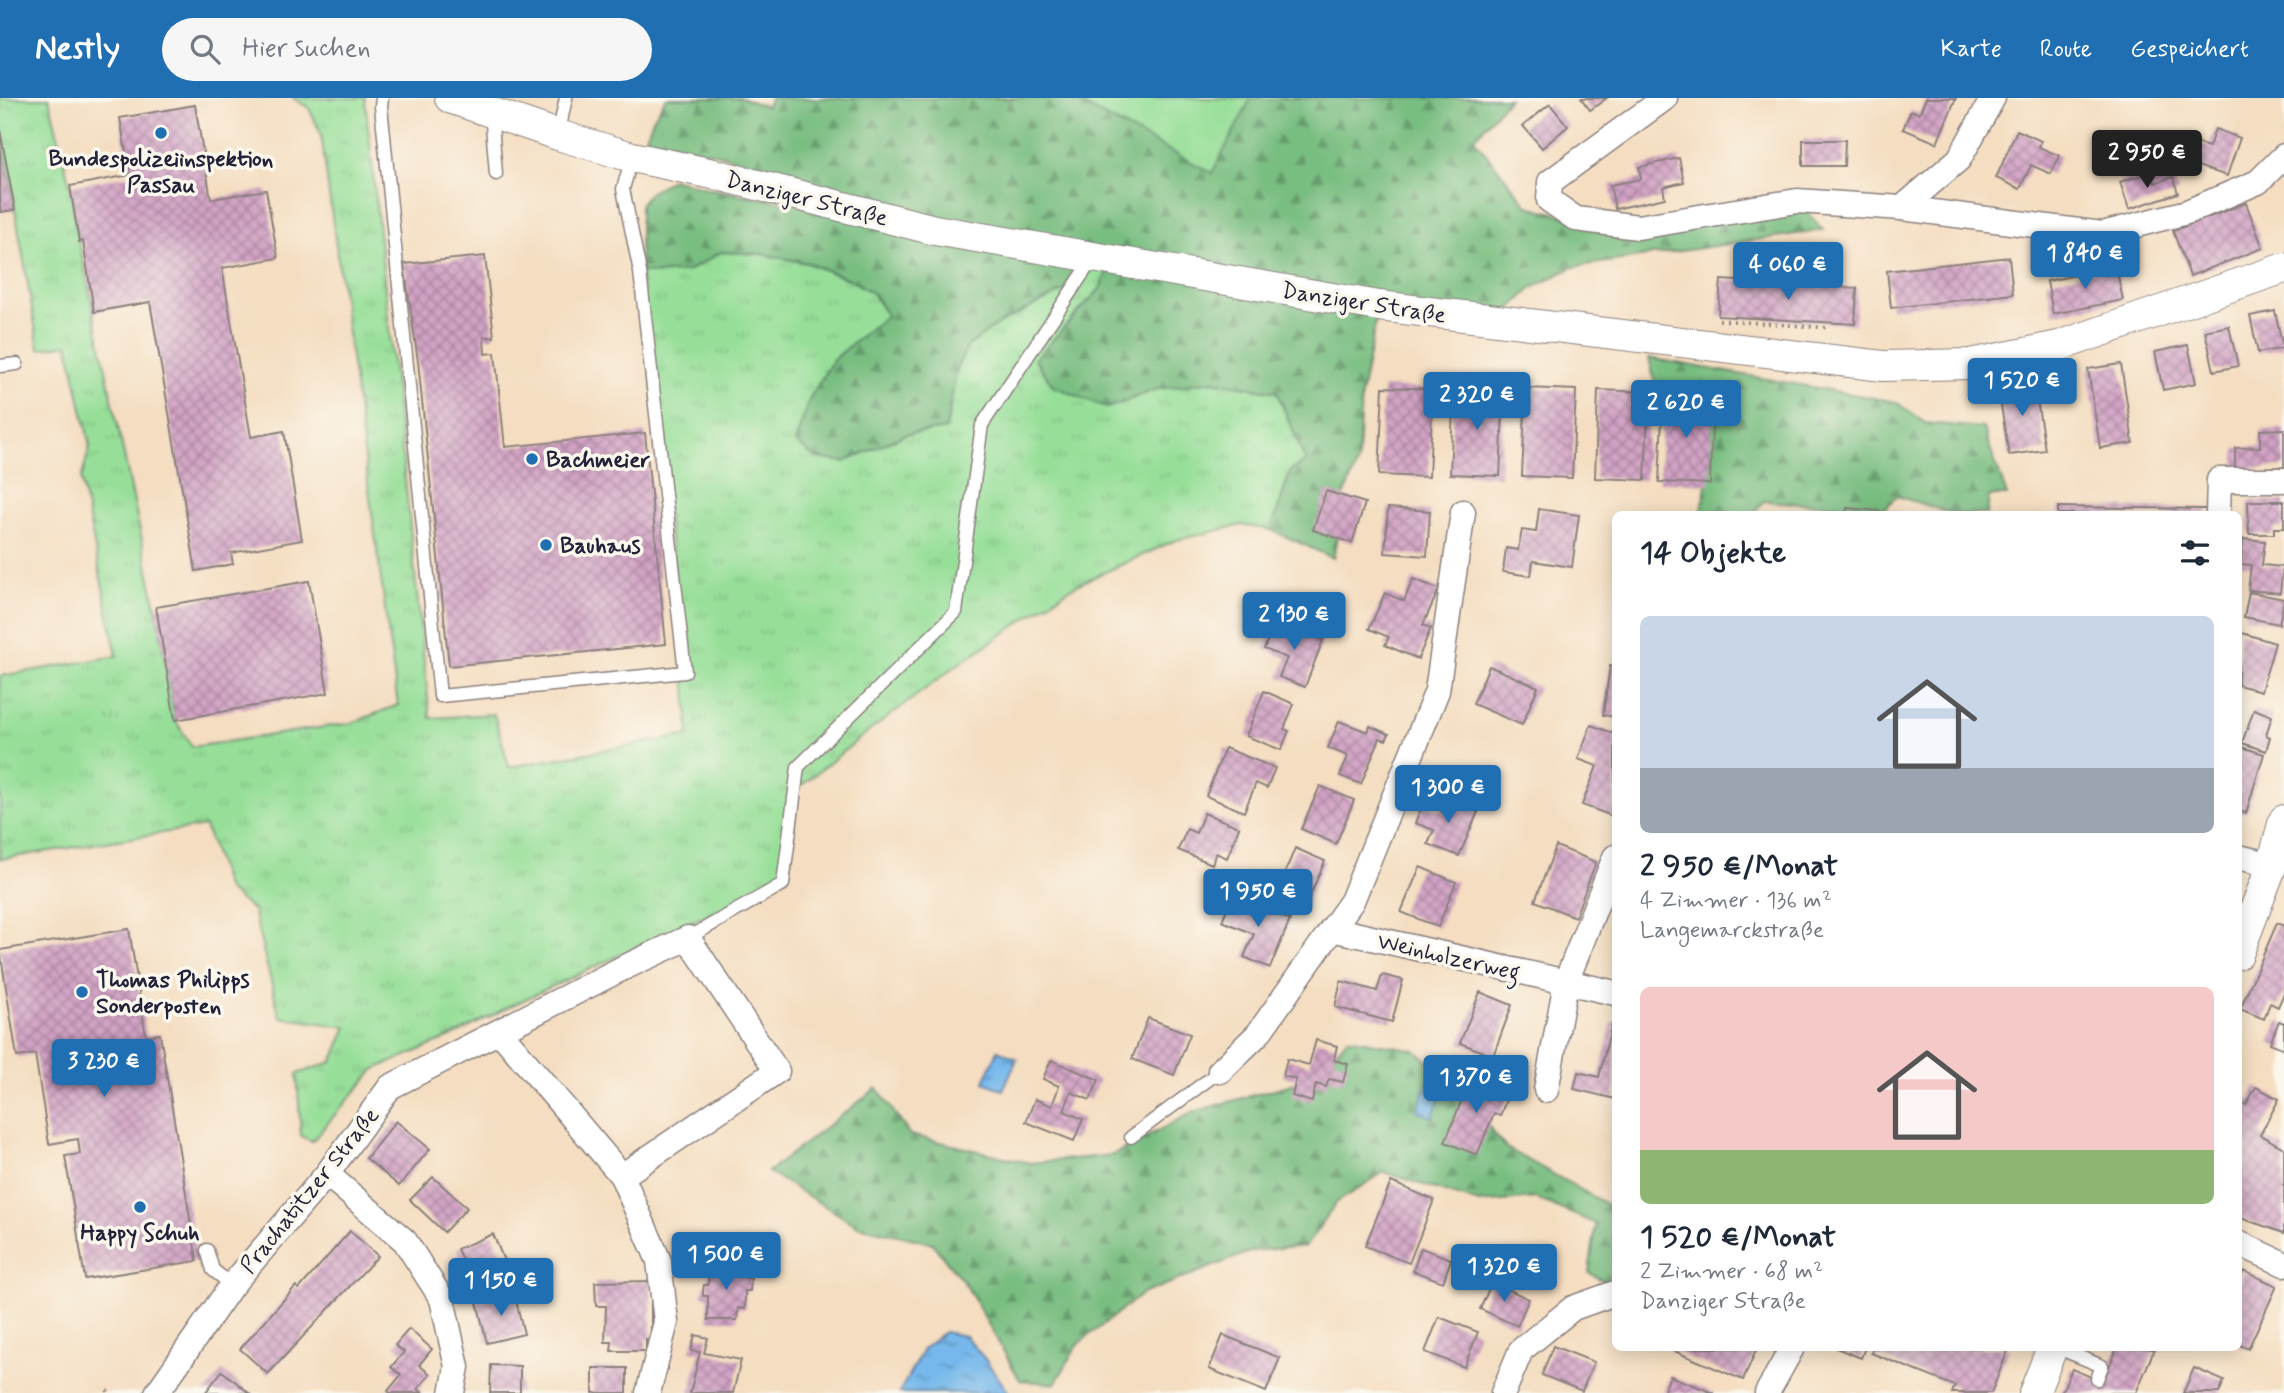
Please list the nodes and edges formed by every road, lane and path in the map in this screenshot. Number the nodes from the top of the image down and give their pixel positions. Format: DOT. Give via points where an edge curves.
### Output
graph roads {
  1 [pos="382,98"];
  2 [pos="450,98"];
  3 [pos="566,98"];
  4 [pos="1665,98"];
  5 [pos="1993,98"];
  6 [pos="491,112"];
  7 [pos="558,135"];
  8 [pos="2284,156"];
  9 [pos="632,157"];
  10 [pos="496,174"];
  11 [pos="1902,208"];
  12 [pos="1094,257"];
  13 [pos="2284,268"];
  14 [pos="1715,319"];
  15 [pos="1829,328"];
  16 [pos="17,364"];
  17 [pos="0,366"];
  18 [pos="2284,480"];
  19 [pos="2218,511"];
  20 [pos="1463,512"];
  21 [pos="2284,820"];
  22 [pos="2242,858"];
  23 [pos="2272,865"];
  24 [pos="1612,866"];
  25 [pos="1332,929"];
  26 [pos="688,939"];
  27 [pos="2242,944"];
  28 [pos="1566,982"];
  29 [pos="1612,992"];
  30 [pos="500,1032"];
  31 [pos="1220,1071"];
  32 [pos="1545,1090"];
  33 [pos="1131,1137"];
  34 [pos="327,1174"];
  35 [pos="622,1176"];
  36 [pos="2242,1245"];
  37 [pos="206,1250"];
  38 [pos="2284,1264"];
  39 [pos="232,1285"];
  40 [pos="1612,1294"];
  41 [pos="1790,1351"];
  42 [pos="2051,1351"];
  43 [pos="2066,1351"];
  44 [pos="2088,1360"];
  45 [pos="2082,1373"];
  46 [pos="2097,1379"];
  47 [pos="157,1393"];
  48 [pos="452,1393"];
  49 [pos="648,1393"];
  50 [pos="1503,1393"];
  51 [pos="1767,1393"];
  52 [pos="2034,1393"];
  1 -- 9 [label="lane" via="440,696 685,672 640,272 623,189"];
  2 -- 6 [label="street, Danziger Straße"];
  3 -- 7 [label="lane"];
  4 -- 11 [label="street" via="1550,182 1549,200 1576,219 1638,227 1797,201"];
  5 -- 11 [label="street" via="1959,159"];
  6 -- 7 [label="street, Danziger Straße"];
  6 -- 10 [label="lane"];
  7 -- 9 [label="street, Danziger Straße"];
  8 -- 11 [label="street" via="2258,182 2187,212 2102,234"];
  9 -- 12 [label="street, Danziger Straße" via="935,230"];
  12 -- 13 [label="street, Danziger Straße" via="1379,306 1883,366 1971,365 2059,346"];
  12 -- 26 [label="lane" via="982,425 956,612 798,767 783,884"];
  14 -- 15 [label="path"];
  16 -- 17 [label="lane"];
  18 -- 19 [label="street" via="2219,480"];
  20 -- 25 [label="street" via="1437,691 1352,901"];
  21 -- 23 [label="street"];
  22 -- 23 [label="street"];
  23 -- 27 [label="street"];
  24 -- 28 [label="street"];
  25 -- 28 [label="street, Weinholzerweg"];
  25 -- 31 [label="street" via="1258,1034"];
  26 -- 30 [label="street, Prachatitzer Straße"];
  26 -- 35 [label="street" via="777,1071"];
  28 -- 29 [label="street, Weinholzerweg"];
  28 -- 32 [label="street"];
  30 -- 34 [label="street, Prachatitzer Straße" via="390,1087"];
  30 -- 35 [label="street"];
  31 -- 33 [label="lane"];
  34 -- 39 [label="street, Prachatitzer Straße"];
  34 -- 48 [label="street" via="405,1241 442,1299 457,1367"];
  35 -- 49 [label="street" via="659,1261 666,1322"];
  36 -- 38 [label="street"];
  37 -- 39 [label="lane" via="213,1270"];
  39 -- 47 [label="street, Prachatitzer Straße"];
  40 -- 50 [label="street" via="1573,1308 1521,1350"];
  41 -- 51 [label="street"];
  42 -- 52 [label="street"];
  43 -- 44 [label="lane"];
  44 -- 45 [label="lane"];
  44 -- 46 [label="lane" via="2102,1366"];
}
